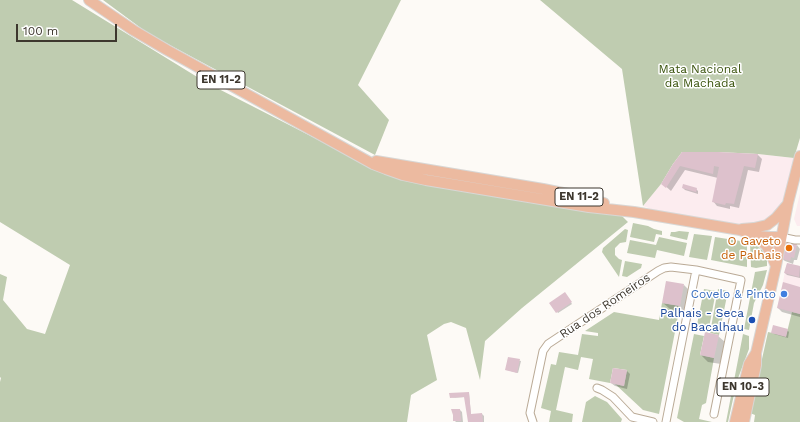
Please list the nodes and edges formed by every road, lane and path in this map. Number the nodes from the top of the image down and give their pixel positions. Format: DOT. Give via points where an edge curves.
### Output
graph roads {
  1 [pos="90,0"];
  2 [pos="800,156"];
  3 [pos="788,204"];
  4 [pos="753,232"];
  5 [pos="781,237"];
  6 [pos="800,240"];
  7 [pos="776,266"];
  8 [pos="696,270"];
  9 [pos="756,353"];
  10 [pos="597,388"];
  11 [pos="714,414"];
  12 [pos="630,419"];
  13 [pos="533,422"];
  14 [pos="652,422"];
  15 [pos="666,422"];
  16 [pos="734,422"];
  17 [pos="744,422"];
  1 -- 4 [label="main road, EN 11-2" via="123,24 161,46 373,164 403,175"];
  2 -- 3 [label="main road, EN 10-3"];
  3 -- 4 [label="main road" via="772,222"];
  3 -- 5 [label="main road, EN 10-3"];
  4 -- 5 [label="main road" via="767,231"];
  4 -- 7 [label="main road" via="766,245"];
  5 -- 6 [label="street"];
  5 -- 7 [label="main road, EN 10-3"];
  7 -- 9 [label="main road, EN 10-3"];
  8 -- 11 [label="street, Rua dos Romeiros" via="741,280"];
  8 -- 13 [label="street, Rua dos Romeiros" via="671,267 658,271 548,344 543,351 530,413"];
  8 -- 15 [label="street"];
  9 -- 16 [label="main road, EN 10-3" via="749,364"];
  9 -- 17 [label="main road, EN 10-3" via="756,365"];
  10 -- 12 [label="street" via="613,397"];
  12 -- 14 [label="street"];
}
